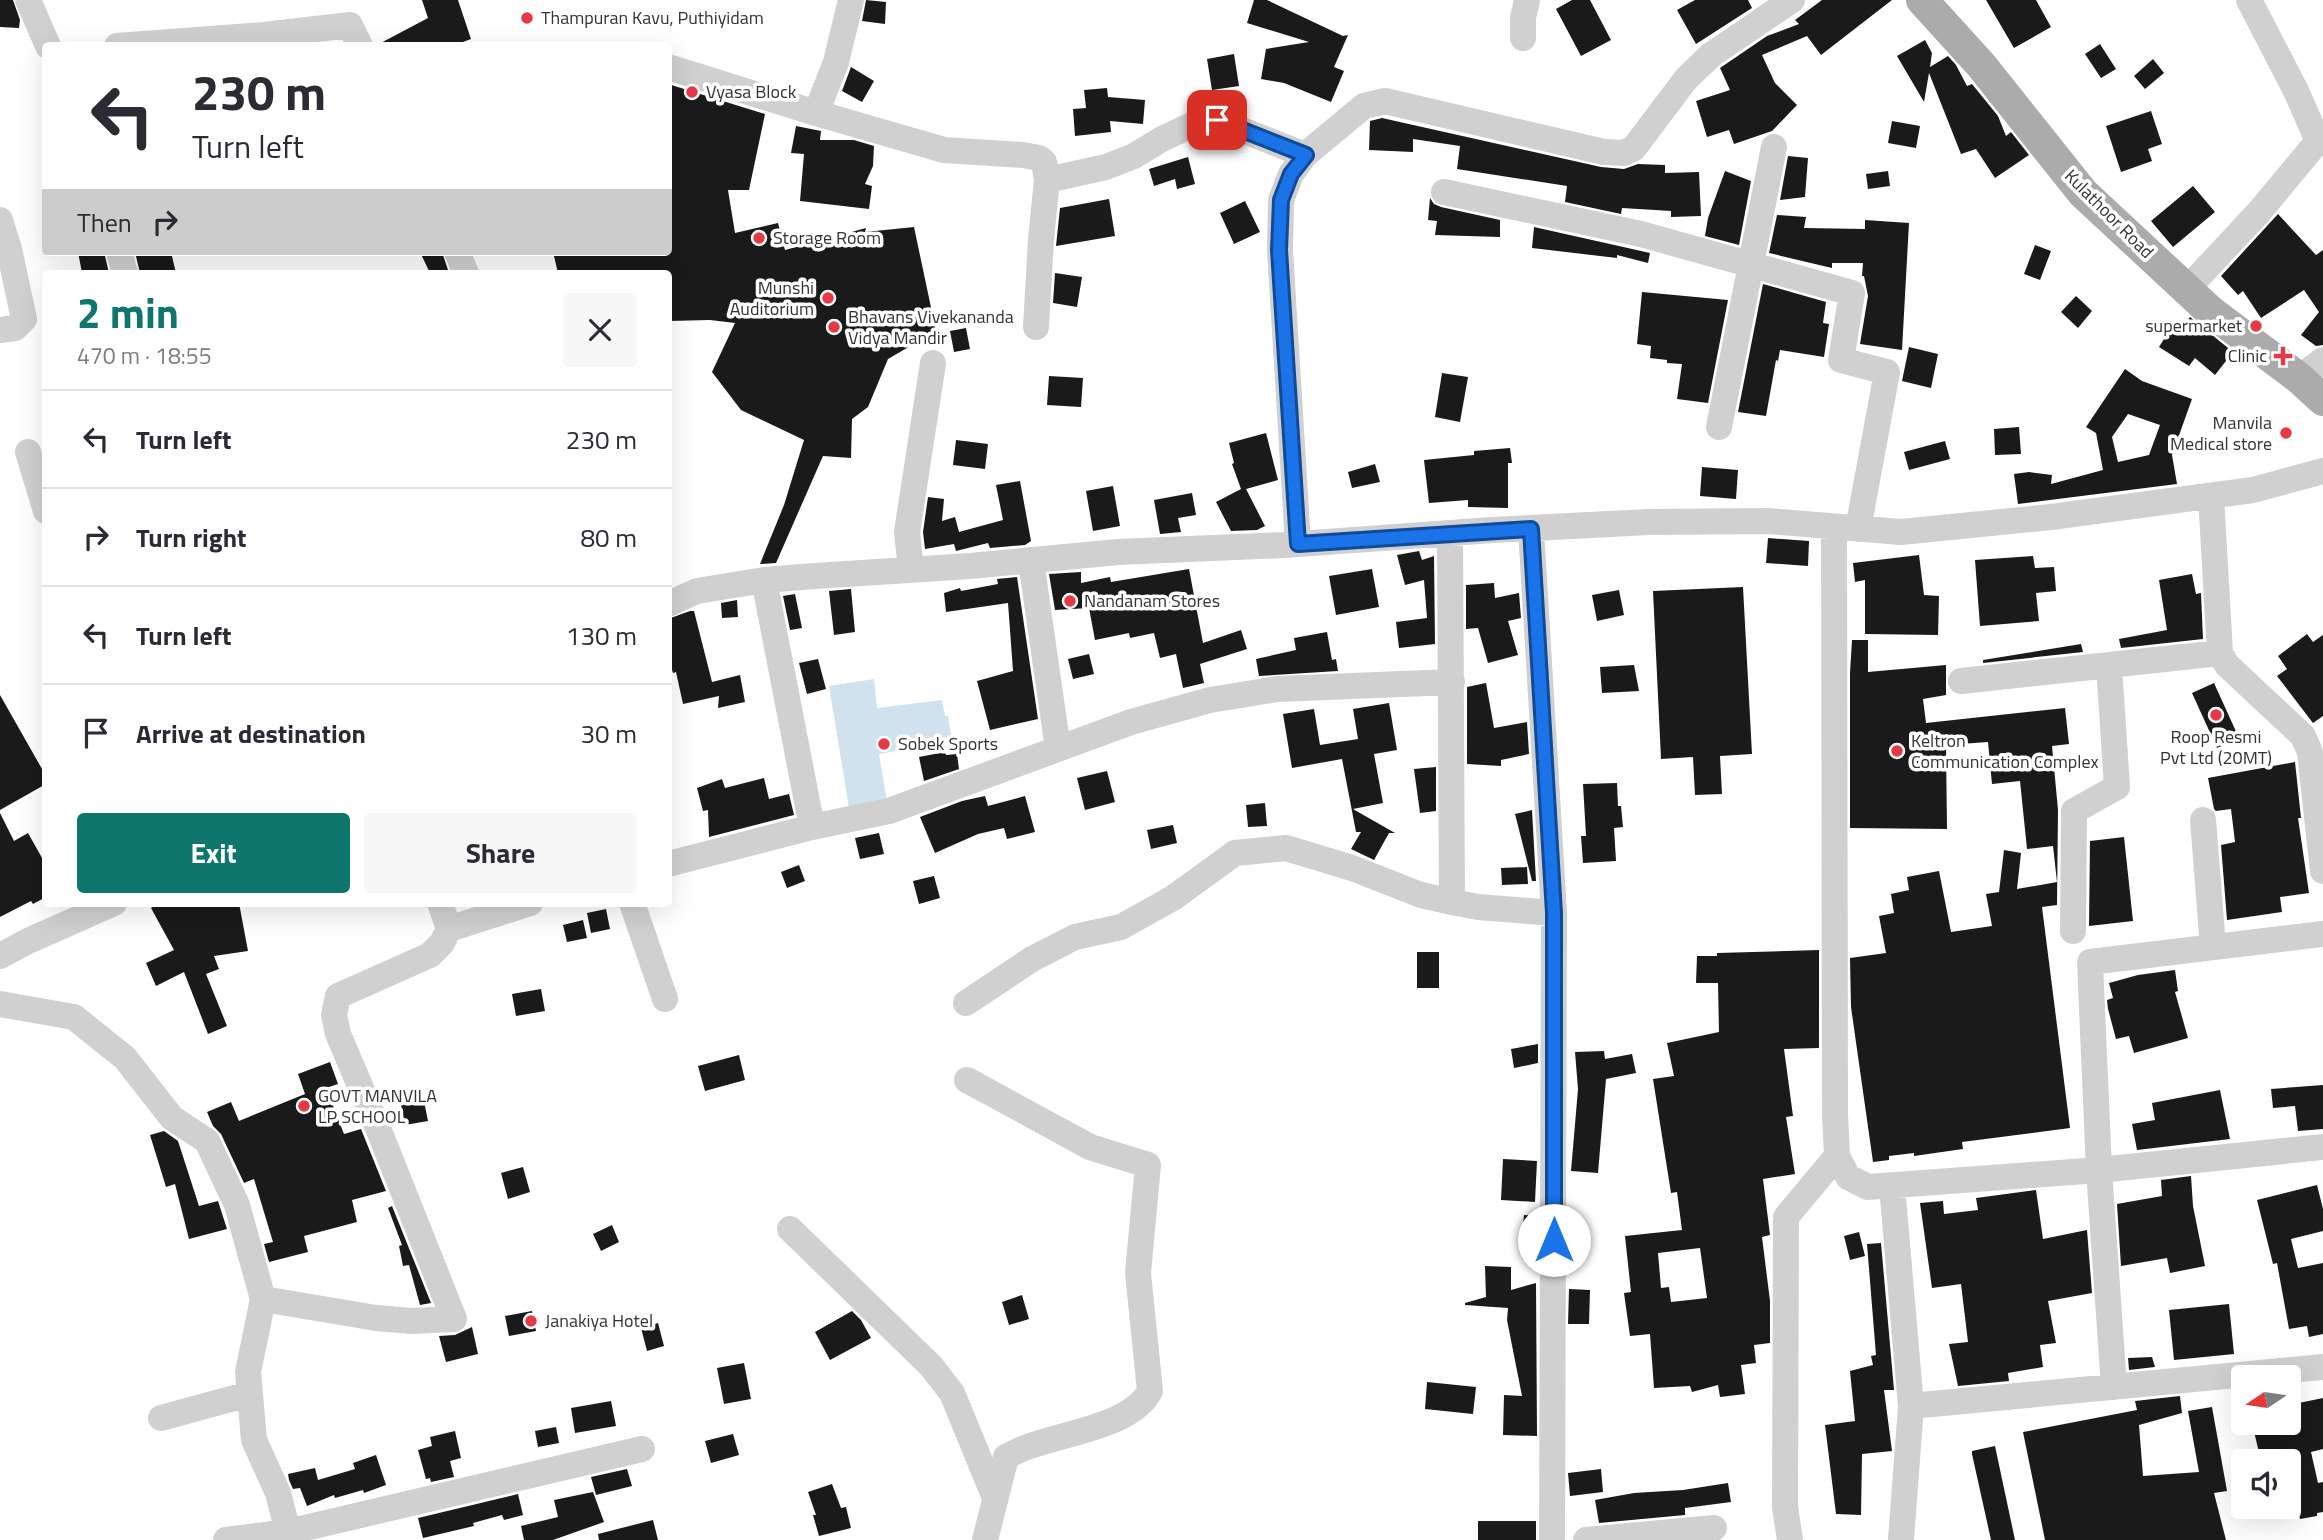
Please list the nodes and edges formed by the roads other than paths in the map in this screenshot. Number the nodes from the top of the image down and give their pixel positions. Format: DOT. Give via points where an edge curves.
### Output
graph roads {
  1 [pos="28,0"];
  2 [pos="851,0"];
  3 [pos="1527,0"];
  4 [pos="1793,0"];
  5 [pos="1922,0"];
  6 [pos="2249,0"];
  7 [pos="1523,38"];
  8 [pos="46,42"];
  9 [pos="170,42"];
  10 [pos="358,42"];
  11 [pos="672,67"];
  12 [pos="816,113"];
  13 [pos="1774,147"];
  14 [pos="1306,155"];
  15 [pos="1047,180"];
  16 [pos="1444,192"];
  17 [pos="0,220"];
  18 [pos="1751,265"];
  19 [pos="7,270"];
  20 [pos="2186,290"];
  21 [pos="1036,327"];
  22 [pos="0,330"];
  23 [pos="933,363"];
  24 [pos="2311,369"];
  25 [pos="2323,400"];
  26 [pos="1719,427"];
  27 [pos="28,452"];
  28 [pos="2323,471"];
  29 [pos="2211,496"];
  30 [pos="42,498"];
  31 [pos="1846,528"];
  32 [pos="1531,529"];
  33 [pos="1450,534"];
  34 [pos="1298,544"];
  35 [pos="1031,561"];
  36 [pos="911,569"];
  37 [pos="764,580"];
  38 [pos="672,602"];
  39 [pos="2220,653"];
  40 [pos="2109,666"];
  41 [pos="1961,681"];
  42 [pos="1452,682"];
  43 [pos="1058,748"];
  44 [pos="2316,751"];
  45 [pos="2203,820"];
  46 [pos="812,827"];
  47 [pos="672,863"];
  48 [pos="2323,871"];
  49 [pos="1452,902"];
  50 [pos="105,907"];
  51 [pos="441,907"];
  52 [pos="518,907"];
  53 [pos="633,907"];
  54 [pos="1554,913"];
  55 [pos="449,929"];
  56 [pos="2073,931"];
  57 [pos="2323,934"];
  58 [pos="2213,947"];
  59 [pos="0,957"];
  60 [pos="665,999"];
  61 [pos="967,1003"];
  62 [pos="0,1004"];
  63 [pos="967,1080"];
  64 [pos="2323,1147"];
  65 [pos="1837,1156"];
  66 [pos="2099,1170"];
  67 [pos="1892,1186"];
  68 [pos="790,1228"];
  69 [pos="263,1299"];
  70 [pos="2323,1367"];
  71 [pos="2114,1387"];
  72 [pos="249,1394"];
  73 [pos="1910,1406"];
  74 [pos="161,1418"];
  75 [pos="642,1450"];
  76 [pos="995,1498"];
  77 [pos="1714,1528"];
  78 [pos="290,1536"];
  79 [pos="1656,1537"];
  80 [pos="226,1540"];
  81 [pos="985,1540"];
  82 [pos="1552,1540"];
  83 [pos="1586,1540"];
  84 [pos="1790,1540"];
  85 [pos="1901,1540"];
  1 -- 8 [label="street"];
  2 -- 12 [label="street" via="836,62"];
  3 -- 7 [label="street"];
  4 -- 14 [label="street" via="1711,55 1686,79 1634,148 1624,153 1385,101 1364,106"];
  5 -- 20 [label="main road, Kulathoor Road" via="1981,65 2083,193"];
  6 -- 20 [label="street" via="2318,141"];
  9 -- 10 [label="street" via="350,25"];
  11 -- 12 [label="street"];
  12 -- 15 [label="street" via="944,150 1039,158"];
  13 -- 18 [label="street"];
  14 -- 15 [label="street" via="1217,120 1198,122 1106,167"];
  14 -- 34 [label="street" via="1291,174 1281,200 1279,250"];
  15 -- 21 [label="street"];
  16 -- 18 [label="street" via="1641,234"];
  17 -- 19 [label="street"];
  18 -- 26 [label="street"];
  18 -- 31 [label="street" via="1852,293 1841,360 1887,372"];
  19 -- 22 [label="street" via="24,319 15,328"];
  20 -- 24 [label="main road, Kulathoor Road" via="2210,311"];
  23 -- 36 [label="street" via="907,532"];
  24 -- 25 [label="main road, Kulathoor Road"];
  27 -- 30 [label="street"];
  28 -- 29 [label="street"];
  29 -- 31 [label="street" via="1901,532"];
  29 -- 39 [label="street"];
  31 -- 32 [label="street" via="1713,521"];
  31 -- 65 [label="street"];
  32 -- 33 [label="street"];
  32 -- 54 [label="street"];
  33 -- 34 [label="street"];
  33 -- 42 [label="street"];
  34 -- 35 [label="street"];
  35 -- 36 [label="street"];
  35 -- 43 [label="street"];
  36 -- 37 [label="street"];
  37 -- 38 [label="street" via="697,591"];
  37 -- 46 [label="street"];
  39 -- 40 [label="street"];
  39 -- 44 [label="street"];
  40 -- 41 [label="street"];
  40 -- 56 [label="street" via="2117,787 2074,811"];
  42 -- 43 [label="street" via="1277,689 1210,700"];
  42 -- 49 [label="street"];
  43 -- 46 [label="street" via="889,811"];
  44 -- 48 [label="street"];
  45 -- 58 [label="street"];
  46 -- 47 [label="street"];
  49 -- 54 [label="street"];
  49 -- 61 [label="street" via="1286,848 1235,853 1171,900 1121,927 1075,937 1032,959"];
  50 -- 59 [label="street"];
  51 -- 55 [label="street"];
  52 -- 55 [label="street"];
  53 -- 60 [label="street"];
  54 -- 82 [label="street"];
  55 -- 69 [label="street" via="430,955 338,996 334,1015 454,1319 376,1318"];
  57 -- 58 [label="street"];
  58 -- 66 [label="street" via="2090,962"];
  62 -- 69 [label="street" via="74,1017 125,1058 172,1118 207,1141 237,1205"];
  63 -- 76 [label="street" via="1090,1147 1148,1165 1138,1273 1150,1391 1130,1412 1063,1438 1020,1448 1006,1457"];
  64 -- 66 [label="street"];
  65 -- 67 [label="street" via="1848,1177 1868,1187"];
  65 -- 84 [label="street" via="1786,1217 1785,1507"];
  66 -- 67 [label="street"];
  66 -- 71 [label="street"];
  67 -- 73 [label="street"];
  68 -- 76 [label="street" via="931,1366 952,1393"];
  69 -- 72 [label="street" via="248,1372"];
  70 -- 71 [label="street"];
  71 -- 73 [label="street"];
  72 -- 74 [label="street"];
  72 -- 78 [label="street" via="254,1440 278,1493"];
  73 -- 85 [label="street"];
  75 -- 78 [label="street"];
  76 -- 81 [label="street"];
  77 -- 79 [label="street"];
  78 -- 80 [label="street"];
  79 -- 83 [label="street"];
}
